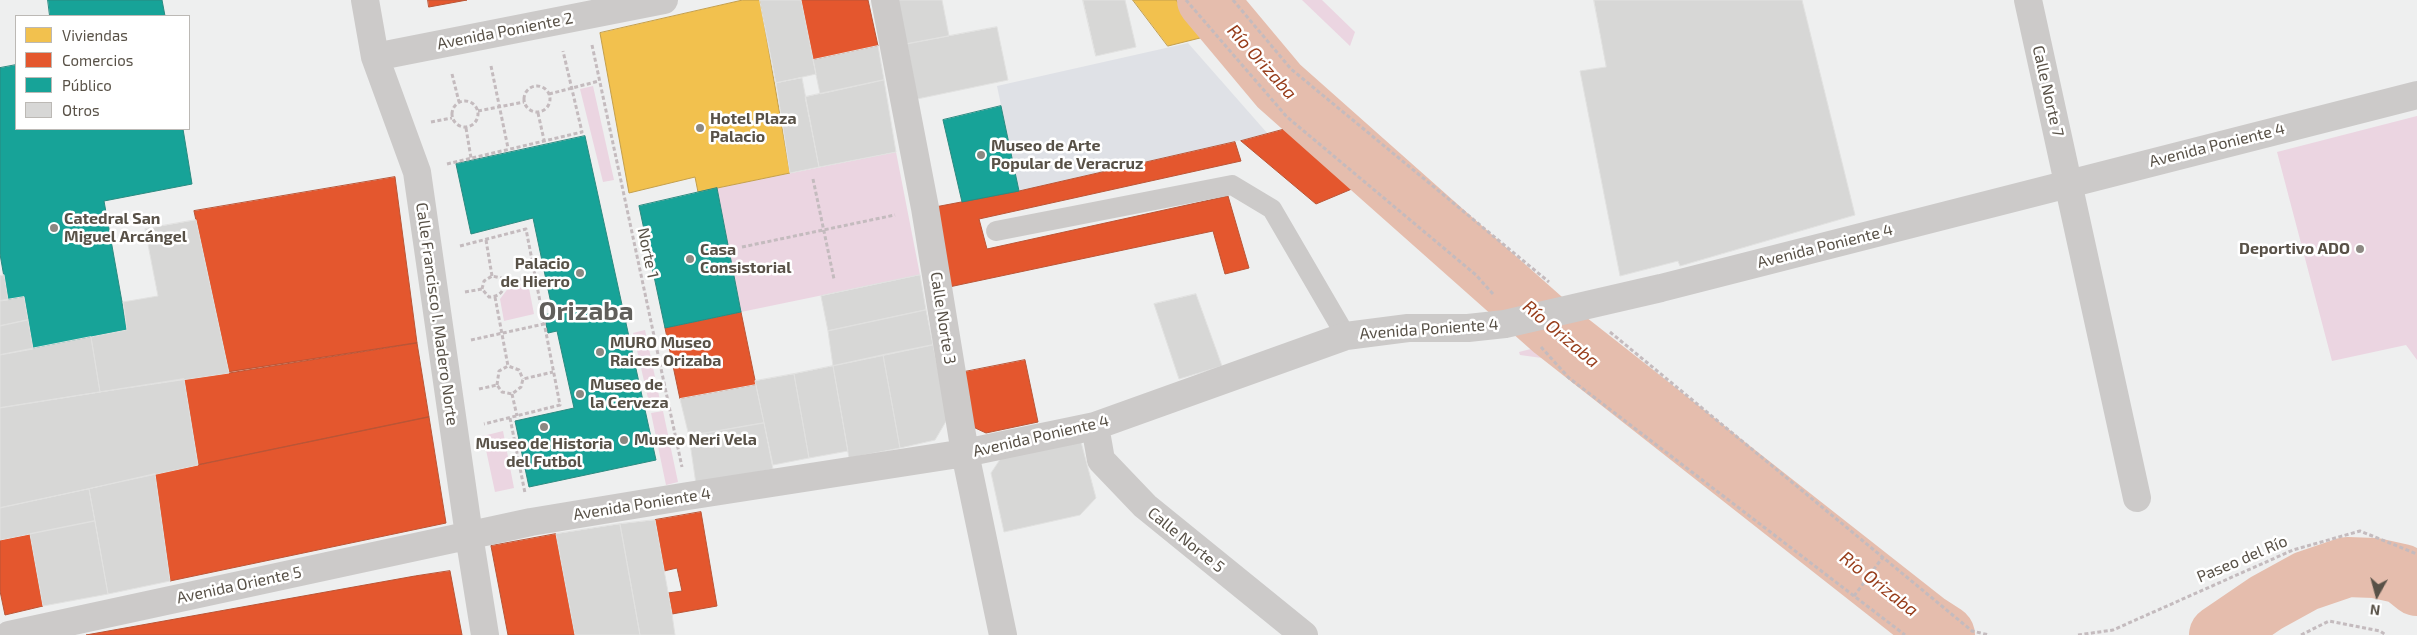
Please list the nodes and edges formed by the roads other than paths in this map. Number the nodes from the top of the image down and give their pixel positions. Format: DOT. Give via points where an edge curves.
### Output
graph roads {
  1 [pos="365,0"];
  2 [pos="664,0"];
  3 [pos="885,0"];
  4 [pos="2028,0"];
  5 [pos="375,57"];
  6 [pos="2417,94"];
  7 [pos="2069,183"];
  8 [pos="996,231"];
  9 [pos="1346,336"];
  10 [pos="1095,426"];
  11 [pos="965,454"];
  12 [pos="2137,498"];
  13 [pos="468,535"];
  14 [pos="9,635"];
  15 [pos="485,635"];
  16 [pos="1003,635"];
  17 [pos="1304,635"];
  1 -- 5 [label="street, Calle Francisco I. Madero Norte"];
  2 -- 5 [label="street, Avenida Poniente 2"];
  3 -- 11 [label="street, Calle Norte 3" via="925,208"];
  4 -- 7 [label="street, Calle Norte 7"];
  5 -- 13 [label="street, Calle Francisco I. Madero Norte" via="417,172"];
  6 -- 7 [label="street, Avenida Poniente 4"];
  7 -- 9 [label="street, Avenida Poniente 4" via="1661,288 1505,324 1408,328"];
  7 -- 12 [label="street, Calle Norte 7"];
  8 -- 9 [label="lane" via="1232,185 1272,209"];
  9 -- 10 [label="street, Avenida Poniente 4"];
  10 -- 11 [label="street, Avenida Poniente 4"];
  10 -- 17 [label="street, Calle Norte 5" via="1101,460 1145,506"];
  11 -- 13 [label="street, Avenida Poniente 4" via="688,496"];
  11 -- 16 [label="street, Calle Norte 3"];
  13 -- 14 [label="street, Avenida Oriente 5"];
  13 -- 15 [label="street, Calle Francisco I. Madero Norte"];
}
